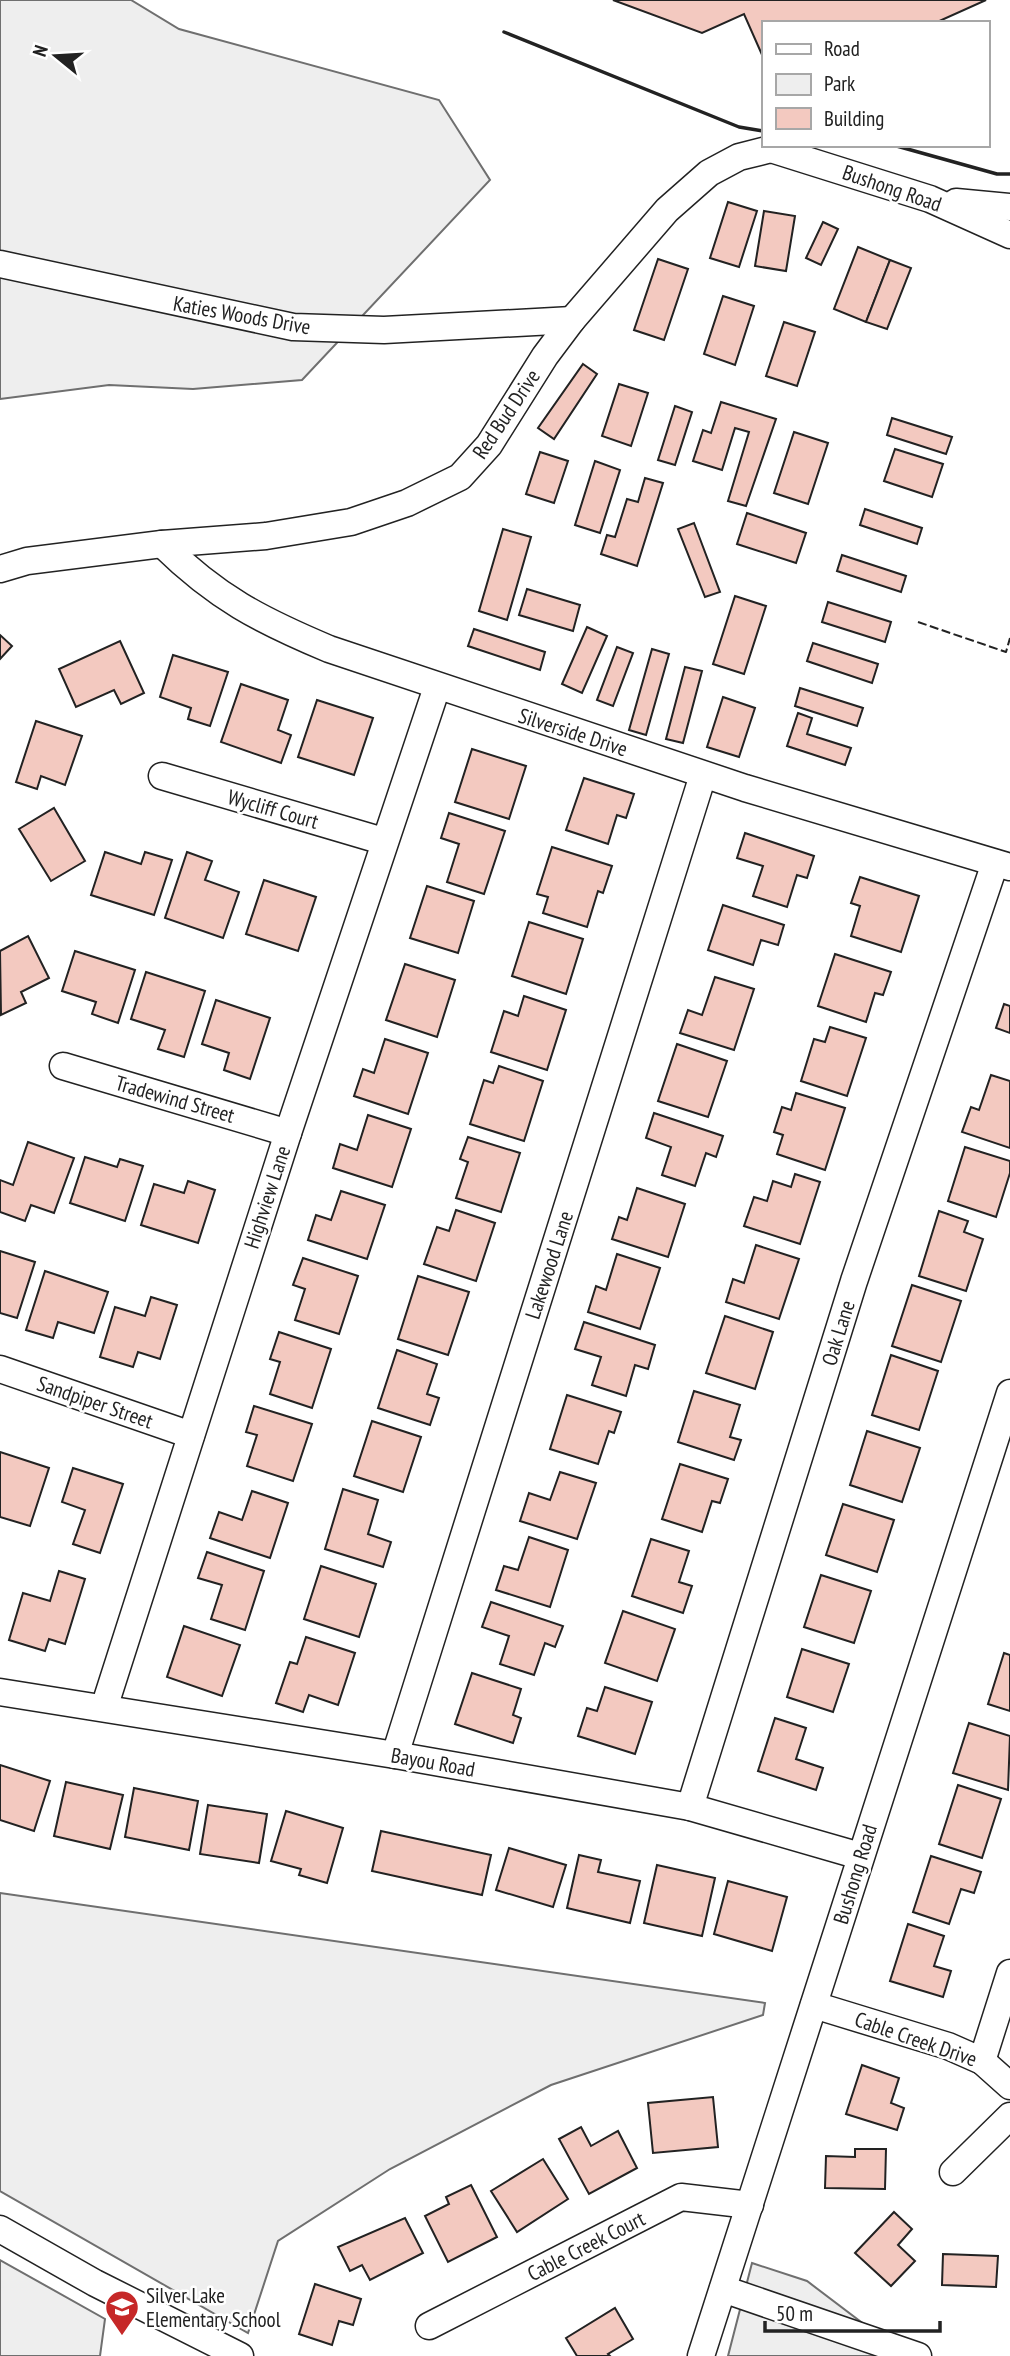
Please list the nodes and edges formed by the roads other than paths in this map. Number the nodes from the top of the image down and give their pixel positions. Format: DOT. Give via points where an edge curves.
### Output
graph roads {
  1 [pos="771,149"];
  2 [pos="930,199"];
  3 [pos="1010,207"];
  4 [pos="1010,235"];
  5 [pos="0,264"];
  6 [pos="572,320"];
  7 [pos="162,544"];
  8 [pos="0,569"];
  9 [pos="437,687"];
  10 [pos="704,775"];
  11 [pos="162,776"];
  12 [pos="383,841"];
  13 [pos="1002,865"];
  14 [pos="63,1066"];
  15 [pos="288,1133"];
  16 [pos="0,1369"];
  17 [pos="1010,1393"];
  18 [pos="191,1435"];
  19 [pos="0,1692"];
  20 [pos="104,1708"];
  21 [pos="395,1755"];
  22 [pos="690,1807"];
  23 [pos="860,1856"];
  24 [pos="1010,1973"];
  25 [pos="814,2005"];
  26 [pos="982,2061"];
  27 [pos="1010,2086"];
  28 [pos="1010,2116"];
  29 [pos="953,2172"];
  30 [pos="750,2204"];
  31 [pos="0,2229"];
  32 [pos="723,2290"];
  33 [pos="429,2326"];
  34 [pos="240,2356"];
  35 [pos="701,2356"];
  36 [pos="918,2356"];
  1 -- 2 [label="street, Bushong Road"];
  1 -- 6 [label="street, Red Bud Drive" via="739,157 709,173 667,210"];
  2 -- 3 [label="street"];
  2 -- 4 [label="street, Bushong Road"];
  5 -- 6 [label="street, Katies Woods Drive" via="293,327 384,330"];
  6 -- 7 [label="street, Red Bud Drive" via="489,444 460,477 407,503 352,522 266,536"];
  7 -- 8 [label="street, Red Bud Drive" via="27,561"];
  7 -- 9 [label="street, Silverside Drive" via="195,577 267,623"];
  9 -- 10 [label="street, Silverside Drive"];
  9 -- 12 [label="street, Highview Lane"];
  10 -- 13 [label="street, Silverside Drive"];
  10 -- 21 [label="street, Lakewood Lane"];
  11 -- 12 [label="street, Wycliff Court"];
  12 -- 15 [label="street, Highview Lane"];
  13 -- 22 [label="street, Oak Lane" via="854,1281"];
  14 -- 15 [label="street, Tradewind Street"];
  15 -- 18 [label="street, Highview Lane"];
  16 -- 18 [label="street, Sandpiper Street"];
  17 -- 23 [label="street, Bushong Road"];
  18 -- 20 [label="street, Highview Lane"];
  19 -- 20 [label="street, Bayou Road"];
  20 -- 21 [label="street, Bayou Road"];
  21 -- 22 [label="street, Bayou Road"];
  22 -- 23 [label="street, Bayou Road"];
  23 -- 25 [label="street, Bushong Road"];
  24 -- 26 [label="street"];
  25 -- 26 [label="street, Cable Creek Drive"];
  25 -- 30 [label="street, Bushong Road"];
  26 -- 27 [label="street, Cable Creek Drive"];
  28 -- 29 [label="street"];
  30 -- 32 [label="street, Bushong Road"];
  30 -- 33 [label="street, Cable Creek Court" via="681,2197"];
  31 -- 34 [label="street"];
  32 -- 35 [label="street, Bushong Road"];
  32 -- 36 [label="street"];
}
